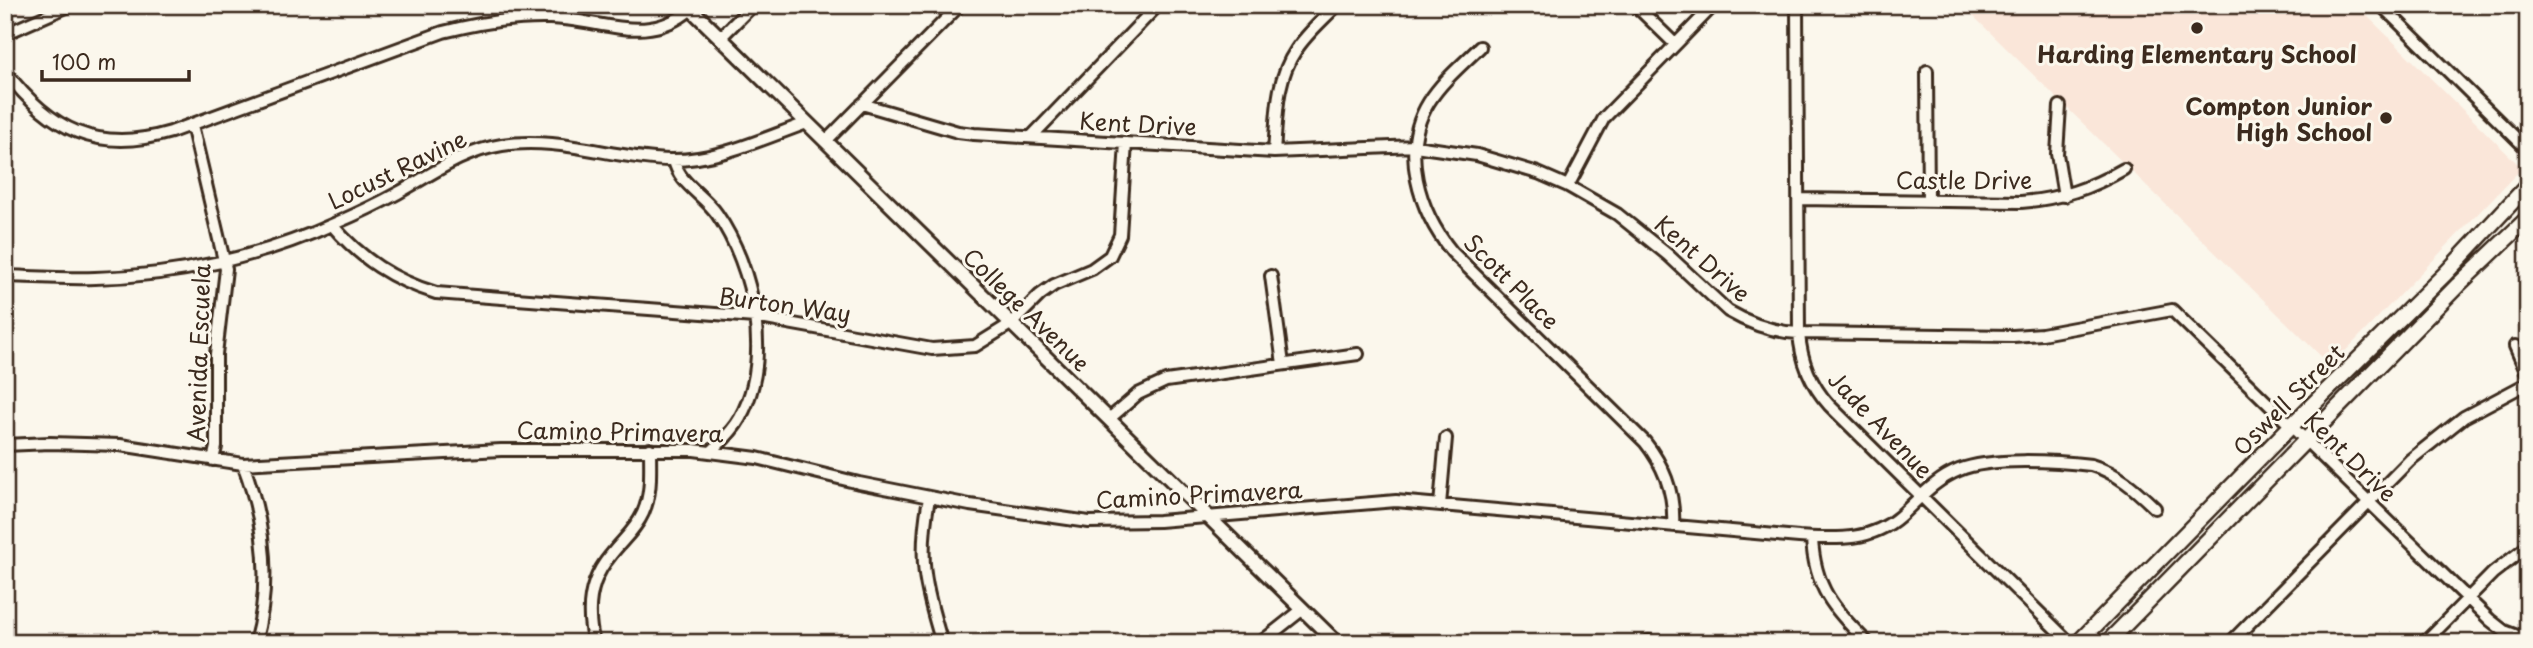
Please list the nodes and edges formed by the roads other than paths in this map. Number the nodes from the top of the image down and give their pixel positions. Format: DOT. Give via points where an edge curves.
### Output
graph roads {
  1 [pos="71,5"];
  2 [pos="753,5"];
  3 [pos="960,5"];
  4 [pos="1158,5"];
  5 [pos="1337,5"];
  6 [pos="1636,5"];
  7 [pos="1714,5"];
  8 [pos="1797,5"];
  9 [pos="2381,5"];
  10 [pos="689,7"];
  11 [pos="5,34"];
  12 [pos="720,38"];
  13 [pos="1675,44"];
  14 [pos="1480,47"];
  15 [pos="5,71"];
  16 [pos="1927,71"];
  17 [pos="863,104"];
  18 [pos="2060,106"];
  19 [pos="807,123"];
  20 [pos="192,125"];
  21 [pos="1031,137"];
  22 [pos="826,141"];
  23 [pos="1126,143"];
  24 [pos="1415,146"];
  25 [pos="2528,149"];
  26 [pos="1274,152"];
  27 [pos="674,160"];
  28 [pos="2124,169"];
  29 [pos="2528,185"];
  30 [pos="1569,186"];
  31 [pos="2064,196"];
  32 [pos="1798,199"];
  33 [pos="1928,201"];
  34 [pos="2528,218"];
  35 [pos="332,225"];
  36 [pos="225,260"];
  37 [pos="5,276"];
  38 [pos="1271,276"];
  39 [pos="755,317"];
  40 [pos="1012,323"];
  41 [pos="1799,333"];
  42 [pos="2515,346"];
  43 [pos="1358,354"];
  44 [pos="1283,364"];
  45 [pos="2528,376"];
  46 [pos="2528,383"];
  47 [pos="1109,419"];
  48 [pos="2291,426"];
  49 [pos="1446,438"];
  50 [pos="2306,440"];
  51 [pos="5,445"];
  52 [pos="650,449"];
  53 [pos="712,451"];
  54 [pos="213,460"];
  55 [pos="243,464"];
  56 [pos="1921,495"];
  57 [pos="929,498"];
  58 [pos="2368,502"];
  59 [pos="1440,505"];
  60 [pos="2155,508"];
  61 [pos="1209,517"];
  62 [pos="1673,526"];
  63 [pos="1812,538"];
  64 [pos="2528,546"];
  65 [pos="2467,599"];
  66 [pos="1303,609"];
  67 [pos="2528,640"];
  68 [pos="255,643"];
  69 [pos="594,643"];
  70 [pos="942,643"];
  71 [pos="1260,643"];
  72 [pos="1337,643"];
  73 [pos="1868,643"];
  74 [pos="2070,643"];
  75 [pos="2078,643"];
  76 [pos="2107,643"];
  77 [pos="2230,643"];
  78 [pos="2424,643"];
  1 -- 11 [label="street"];
  2 -- 12 [label="street"];
  3 -- 17 [label="street"];
  4 -- 21 [label="street"];
  5 -- 26 [label="street" via="1289,62 1278,96"];
  6 -- 13 [label="street"];
  7 -- 13 [label="street"];
  8 -- 32 [label="street, Jade Avenue"];
  9 -- 25 [label="street"];
  10 -- 12 [label="street, College Avenue"];
  10 -- 20 [label="street" via="672,23 645,30 552,18 470,25"];
  12 -- 19 [label="street, College Avenue"];
  13 -- 30 [label="street" via="1604,118"];
  14 -- 24 [label="street, Scott Place" via="1429,102"];
  15 -- 20 [label="street" via="34,106 80,133 133,141"];
  16 -- 33 [label="street"];
  17 -- 21 [label="street, Kent Drive" via="958,132"];
  17 -- 22 [label="street"];
  18 -- 31 [label="street" via="2057,154"];
  19 -- 22 [label="street, College Avenue"];
  19 -- 27 [label="street, Locust Ravine" via="706,157"];
  20 -- 36 [label="street, Avenida Escuela"];
  21 -- 23 [label="street, Kent Drive"];
  22 -- 40 [label="street, College Avenue"];
  23 -- 26 [label="street, Kent Drive"];
  23 -- 40 [label="street, Burton Way" via="1121,228 1110,256 1093,269 1054,285"];
  24 -- 26 [label="street, Kent Drive"];
  24 -- 30 [label="street, Kent Drive" via="1477,155"];
  24 -- 62 [label="street, Scott Place" via="1418,187 1441,238 1645,442 1669,486"];
  27 -- 35 [label="street, Locust Ravine" via="545,143 503,145 449,162 397,194"];
  27 -- 39 [label="street" via="680,177 714,210 736,247"];
  28 -- 31 [label="street, Castle Drive"];
  29 -- 48 [label="main road, Oswell Street"];
  30 -- 41 [label="street, Kent Drive" via="1640,231 1728,311 1757,326"];
  31 -- 33 [label="street, Castle Drive" via="2021,202"];
  32 -- 33 [label="street, Castle Drive"];
  32 -- 41 [label="street, Jade Avenue"];
  34 -- 50 [label="main road, Oswell Street"];
  35 -- 36 [label="street, Locust Ravine"];
  35 -- 39 [label="street, Burton Way" via="379,269 436,293"];
  36 -- 37 [label="street, Locust Ravine" via="98,278"];
  36 -- 54 [label="street, Avenida Escuela"];
  38 -- 44 [label="street"];
  39 -- 40 [label="street, Burton Way" via="932,349 975,346"];
  39 -- 53 [label="street" via="755,359 746,404 735,426"];
  40 -- 47 [label="street, College Avenue"];
  41 -- 48 [label="street, Kent Drive" via="2023,336 2172,310"];
  41 -- 56 [label="street, Jade Avenue" via="1804,365 1820,396"];
  42 -- 45 [label="street"];
  43 -- 44 [label="street"];
  44 -- 47 [label="street" via="1166,381 1138,394"];
  46 -- 58 [label="street" via="2487,403 2436,438"];
  47 -- 61 [label="street, College Avenue"];
  48 -- 50 [label="street, Kent Drive"];
  48 -- 75 [label="main road, Oswell Street"];
  49 -- 59 [label="street"];
  50 -- 58 [label="street, Kent Drive"];
  50 -- 76 [label="main road, Oswell Street"];
  51 -- 54 [label="street, Camino Primavera" via="121,445"];
  52 -- 53 [label="street, Camino Primavera"];
  52 -- 55 [label="street, Camino Primavera" via="501,450"];
  52 -- 69 [label="street" via="650,486 643,513 594,582 589,611"];
  53 -- 57 [label="street, Camino Primavera"];
  54 -- 55 [label="street, Camino Primavera"];
  55 -- 68 [label="street" via="258,508 265,555 263,608"];
  56 -- 60 [label="street, Camino Primavera" via="1945,476 1977,464 2076,463 2116,475"];
  56 -- 63 [label="street, Camino Primavera" via="1875,532 1846,539"];
  56 -- 74 [label="street, Jade Avenue"];
  57 -- 61 [label="street, Camino Primavera" via="1089,522"];
  57 -- 70 [label="street" via="923,567"];
  58 -- 65 [label="street, Kent Drive"];
  58 -- 77 [label="street"];
  59 -- 61 [label="street, Camino Primavera" via="1396,502"];
  59 -- 62 [label="street, Camino Primavera"];
  61 -- 66 [label="street, College Avenue"];
  62 -- 63 [label="street, Camino Primavera"];
  63 -- 73 [label="street" via="1816,571 1826,594 1838,614"];
  64 -- 65 [label="street"];
  65 -- 67 [label="street, Kent Drive" via="2504,631"];
  65 -- 78 [label="street"];
  66 -- 71 [label="street"];
  66 -- 72 [label="street, College Avenue"];
}
